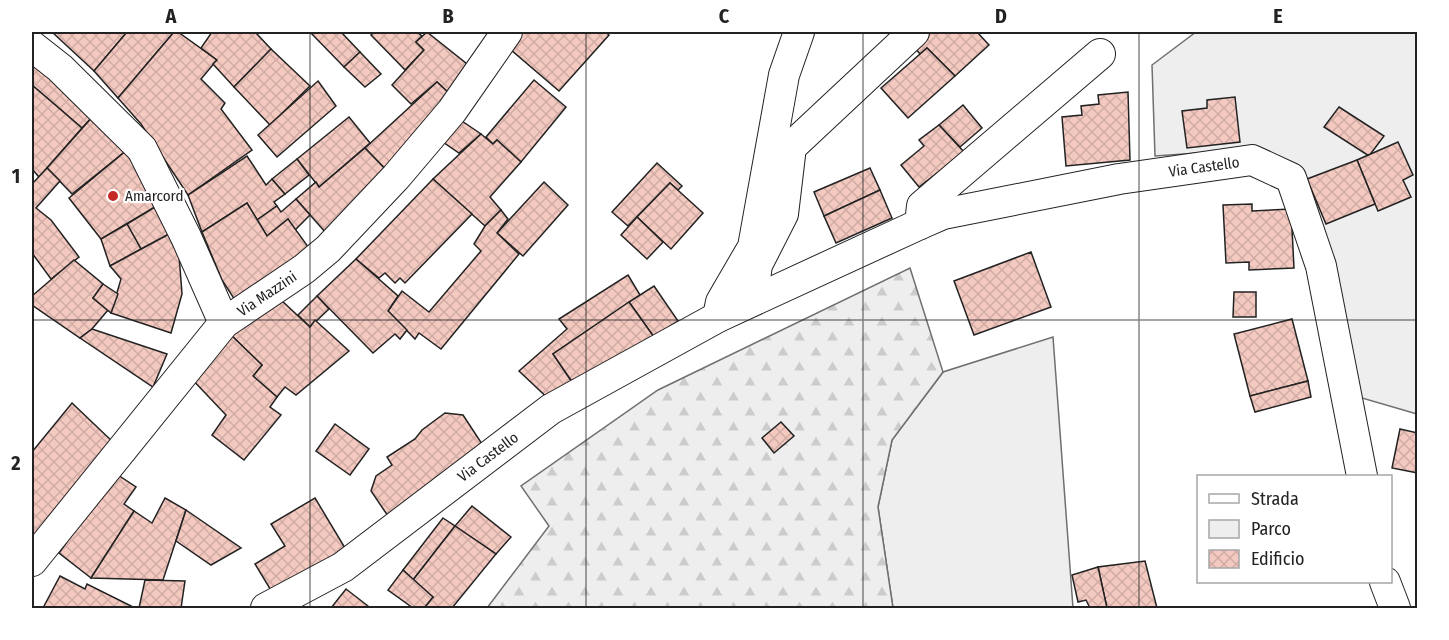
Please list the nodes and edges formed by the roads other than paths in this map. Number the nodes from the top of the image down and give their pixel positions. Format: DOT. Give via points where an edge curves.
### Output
graph roads {
  1 [pos="507,32"];
  2 [pos="799,32"];
  3 [pos="914,32"];
  4 [pos="32,46"];
  5 [pos="1100,54"];
  6 [pos="920,224"];
  7 [pos="756,299"];
  8 [pos="718,317"];
  9 [pos="224,323"];
  10 [pos="1362,475"];
  11 [pos="32,561"];
  12 [pos="1385,583"];
  13 [pos="266,609"];
  14 [pos="1395,609"];
  1 -- 9 [label="street, Via Mazzini" via="452,111 328,249"];
  2 -- 8 [label="street" via="784,75 753,247 721,302"];
  3 -- 7 [label="street" via="791,147 783,214 757,265"];
  4 -- 9 [label="street" via="60,68 142,149"];
  5 -- 6 [label="street" via="922,206"];
  6 -- 7 [label="street, Via Castello"];
  6 -- 10 [label="street, Via Castello" via="943,214 1119,179 1252,160 1291,178 1321,266"];
  7 -- 8 [label="street, Via Castello"];
  8 -- 13 [label="street, Via Castello" via="551,410 343,567"];
  9 -- 11 [label="street, Via Mazzini"];
  12 -- 14 [label="street"];
}
